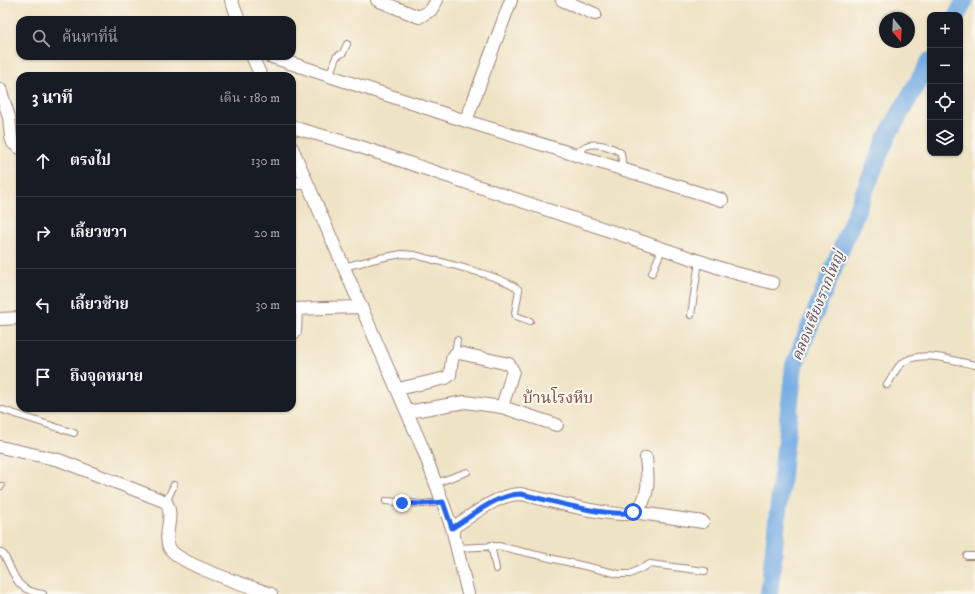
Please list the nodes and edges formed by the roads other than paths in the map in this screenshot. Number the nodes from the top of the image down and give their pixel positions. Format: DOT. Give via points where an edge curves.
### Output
graph roads {
  1 [pos="231,0"];
  2 [pos="377,0"];
  3 [pos="437,0"];
  4 [pos="511,0"];
  5 [pos="562,0"];
  6 [pos="595,14"];
  7 [pos="237,16"];
  8 [pos="347,44"];
  9 [pos="254,60"];
  10 [pos="280,60"];
  11 [pos="259,72"];
  12 [pos="329,77"];
  13 [pos="0,89"];
  14 [pos="466,121"];
  15 [pos="296,128"];
  16 [pos="16,145"];
  17 [pos="576,156"];
  18 [pos="296,158"];
  19 [pos="623,170"];
  20 [pos="306,182"];
  21 [pos="296,183"];
  22 [pos="722,200"];
  23 [pos="662,249"];
  24 [pos="699,261"];
  25 [pos="343,267"];
  26 [pos="652,273"];
  27 [pos="773,283"];
  28 [pos="360,307"];
  29 [pos="296,309"];
  30 [pos="691,315"];
  31 [pos="296,317"];
  32 [pos="16,318"];
  33 [pos="0,319"];
  34 [pos="530,321"];
  35 [pos="296,335"];
  36 [pos="458,340"];
  37 [pos="455,354"];
  38 [pos="975,365"];
  39 [pos="887,385"];
  40 [pos="398,389"];
  41 [pos="502,407"];
  42 [pos="0,409"];
  43 [pos="407,412"];
  44 [pos="557,425"];
  45 [pos="74,433"];
  46 [pos="0,447"];
  47 [pos="646,458"];
  48 [pos="467,472"];
  49 [pos="436,483"];
  50 [pos="174,485"];
  51 [pos="386,500"];
  52 [pos="166,502"];
  53 [pos="443,502"];
  54 [pos="633,512"];
  55 [pos="703,522"];
  56 [pos="452,528"];
  57 [pos="491,545"];
  58 [pos="458,548"];
  59 [pos="0,552"];
  60 [pos="967,556"];
  61 [pos="975,556"];
  62 [pos="496,568"];
  63 [pos="705,572"];
  64 [pos="43,594"];
  65 [pos="271,594"];
  66 [pos="468,594"];
  1 -- 7 [label="street"];
  2 -- 3 [label="street" via="419,17 431,10"];
  4 -- 14 [label="street"];
  5 -- 6 [label="street"];
  8 -- 12 [label="lane" via="343,53 336,57"];
  9 -- 11 [label="street"];
  10 -- 12 [label="street"];
  12 -- 14 [label="street"];
  13 -- 16 [label="street" via="9,117 11,137"];
  14 -- 17 [label="street"];
  15 -- 23 [label="street" via="355,145"];
  17 -- 19 [label="street"];
  17 -- 19 [label="lane" via="586,146 594,144 615,148 621,153"];
  18 -- 20 [label="street"];
  19 -- 22 [label="street"];
  20 -- 21 [label="street"];
  20 -- 25 [label="street"];
  23 -- 24 [label="street"];
  23 -- 26 [label="lane"];
  24 -- 27 [label="street"];
  24 -- 30 [label="lane"];
  25 -- 28 [label="street"];
  25 -- 34 [label="lane" via="402,254 415,255 515,286 519,290 516,316"];
  28 -- 29 [label="street"];
  28 -- 40 [label="street"];
  31 -- 35 [label="lane"];
  32 -- 33 [label="street"];
  36 -- 37 [label="lane"];
  37 -- 40 [label="street" via="450,375 446,378"];
  37 -- 41 [label="street" via="509,364 512,367"];
  38 -- 39 [label="lane" via="938,358 915,357 899,366"];
  40 -- 43 [label="street"];
  41 -- 43 [label="street" via="465,402"];
  41 -- 44 [label="street"];
  42 -- 45 [label="lane"];
  43 -- 49 [label="street"];
  46 -- 52 [label="street" via="59,460"];
  47 -- 54 [label="street" via="646,494"];
  48 -- 49 [label="lane"];
  49 -- 53 [label="street"];
  50 -- 52 [label="lane"];
  51 -- 53 [label="lane" via="422,504"];
  52 -- 65 [label="street" via="170,515 168,542 172,552 204,570"];
  53 -- 56 [label="street"];
  54 -- 55 [label="street"];
  54 -- 56 [label="street" via="624,515 607,513 511,494 500,498"];
  56 -- 58 [label="street"];
  57 -- 58 [label="lane"];
  57 -- 62 [label="lane"];
  57 -- 63 [label="lane" via="620,574 630,574 650,564"];
  58 -- 66 [label="street"];
  59 -- 64 [label="lane" via="23,589"];
  60 -- 61 [label="lane"];
}
